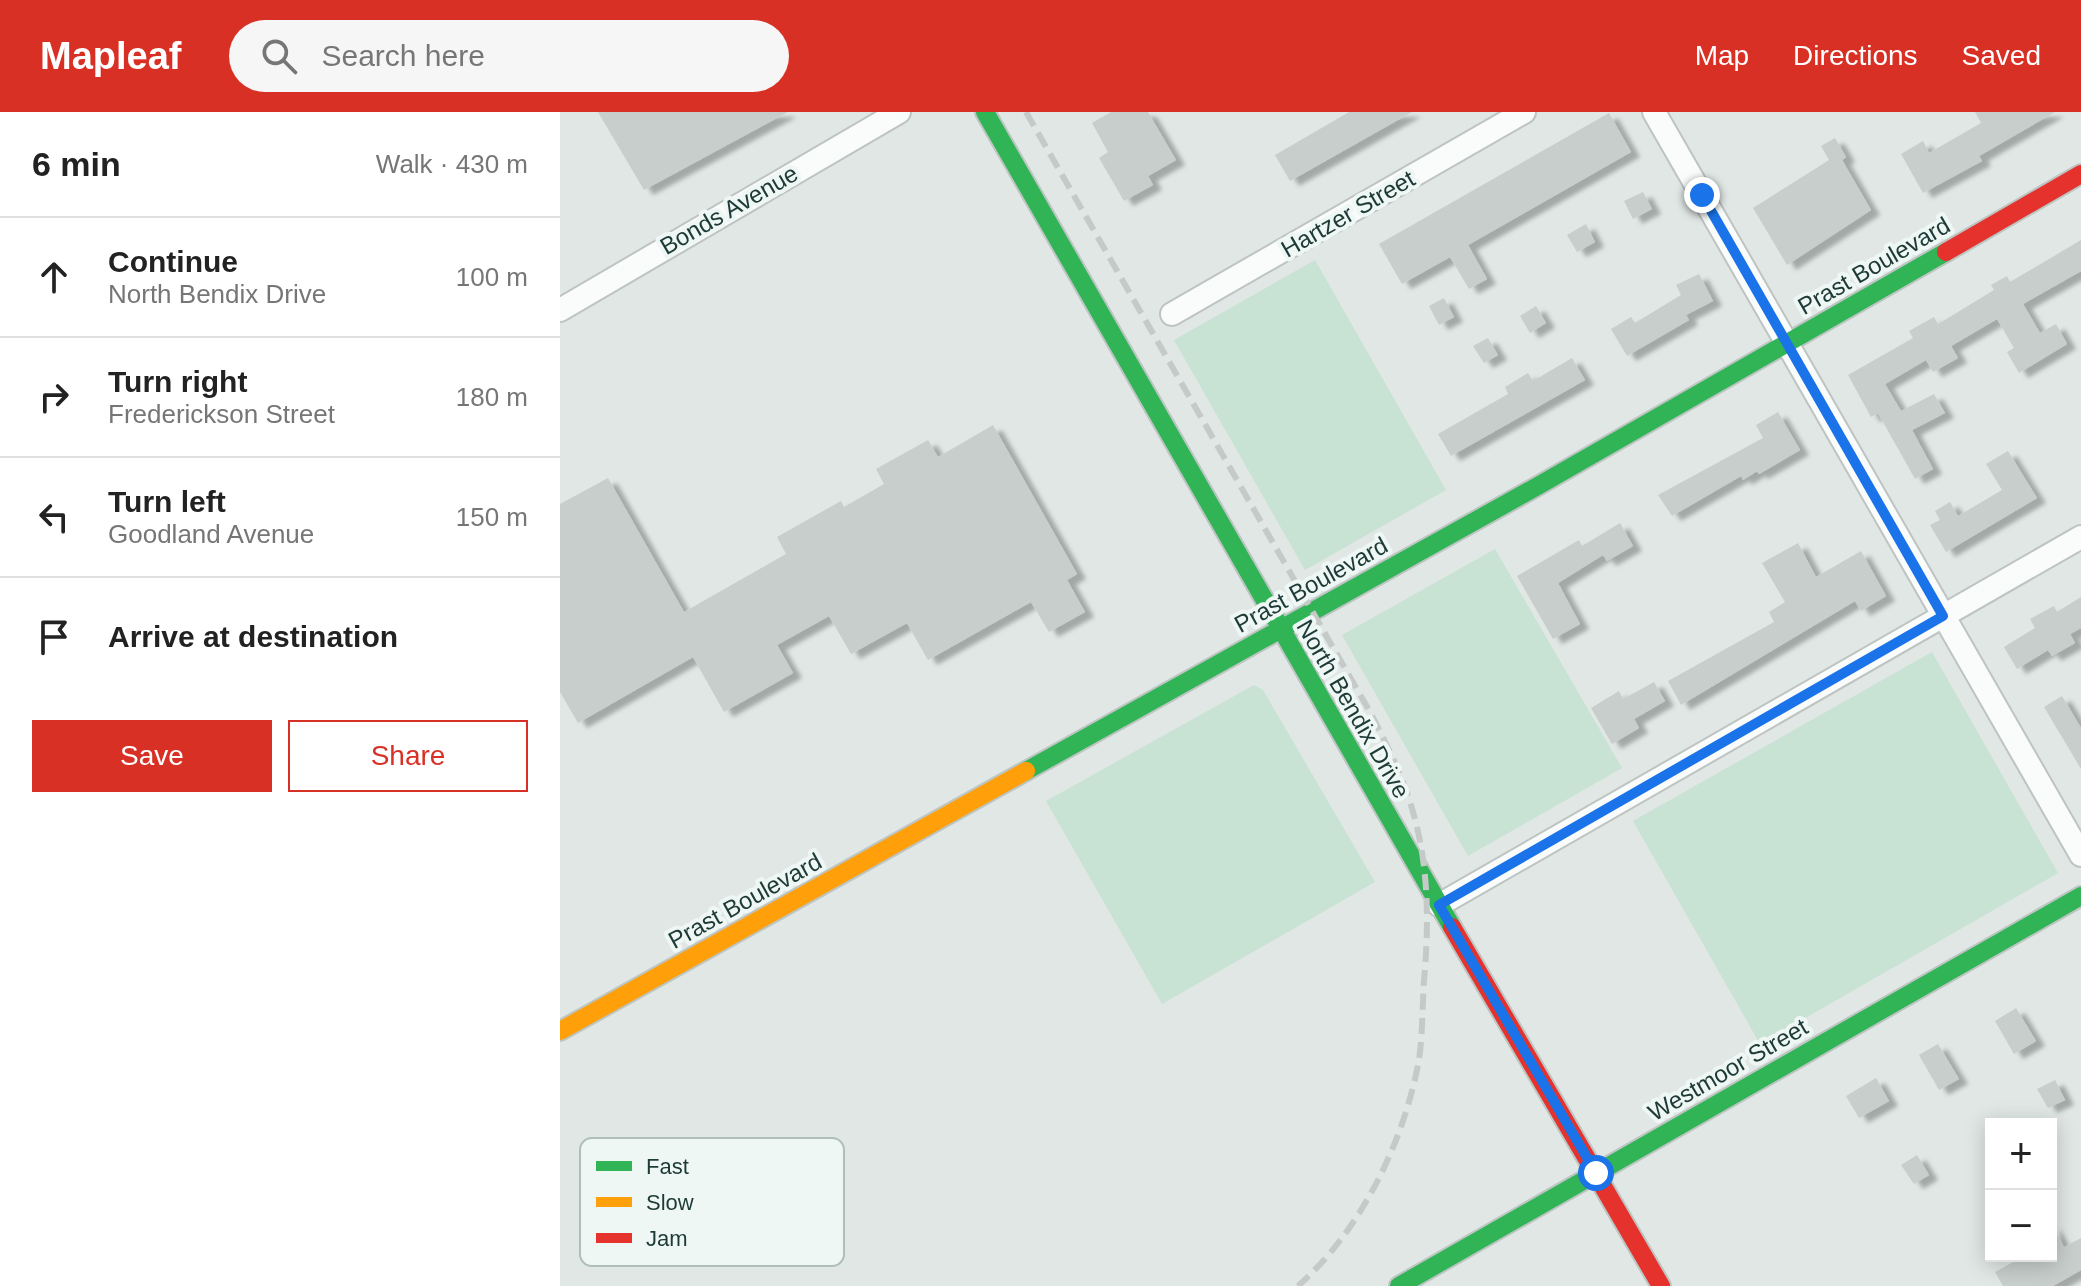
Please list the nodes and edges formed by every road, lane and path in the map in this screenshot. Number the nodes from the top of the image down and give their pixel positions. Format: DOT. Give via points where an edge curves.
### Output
graph roads {
  1 [pos="899,112"];
  2 [pos="985,112"];
  3 [pos="1524,112"];
  4 [pos="1654,112"];
  5 [pos="2081,174"];
  6 [pos="560,310"];
  7 [pos="1172,314"];
  8 [pos="1787,342"];
  9 [pos="2081,537"];
  10 [pos="1943,616"];
  11 [pos="1280,631"];
  12 [pos="2081,855"];
  13 [pos="2081,896"];
  14 [pos="1439,905"];
  15 [pos="560,1031"];
  16 [pos="1596,1173"];
  17 [pos="1399,1286"];
  18 [pos="1661,1286"];
  1 -- 6 [label="street, Bonds Avenue"];
  2 -- 11 [label="street, North Bendix Drive"];
  3 -- 7 [label="street, Hartzer Street"];
  4 -- 8 [label="street"];
  5 -- 8 [label="street, Prast Boulevard"];
  8 -- 10 [label="street"];
  8 -- 11 [label="street, Prast Boulevard"];
  9 -- 10 [label="street"];
  10 -- 12 [label="street"];
  10 -- 14 [label="street"];
  11 -- 14 [label="street, North Bendix Drive"];
  11 -- 15 [label="street, Prast Boulevard"];
  13 -- 16 [label="street, Westmoor Street"];
  14 -- 16 [label="street, North Bendix Drive"];
  16 -- 17 [label="street, Westmoor Street"];
  16 -- 18 [label="street, North Bendix Drive"];
}
